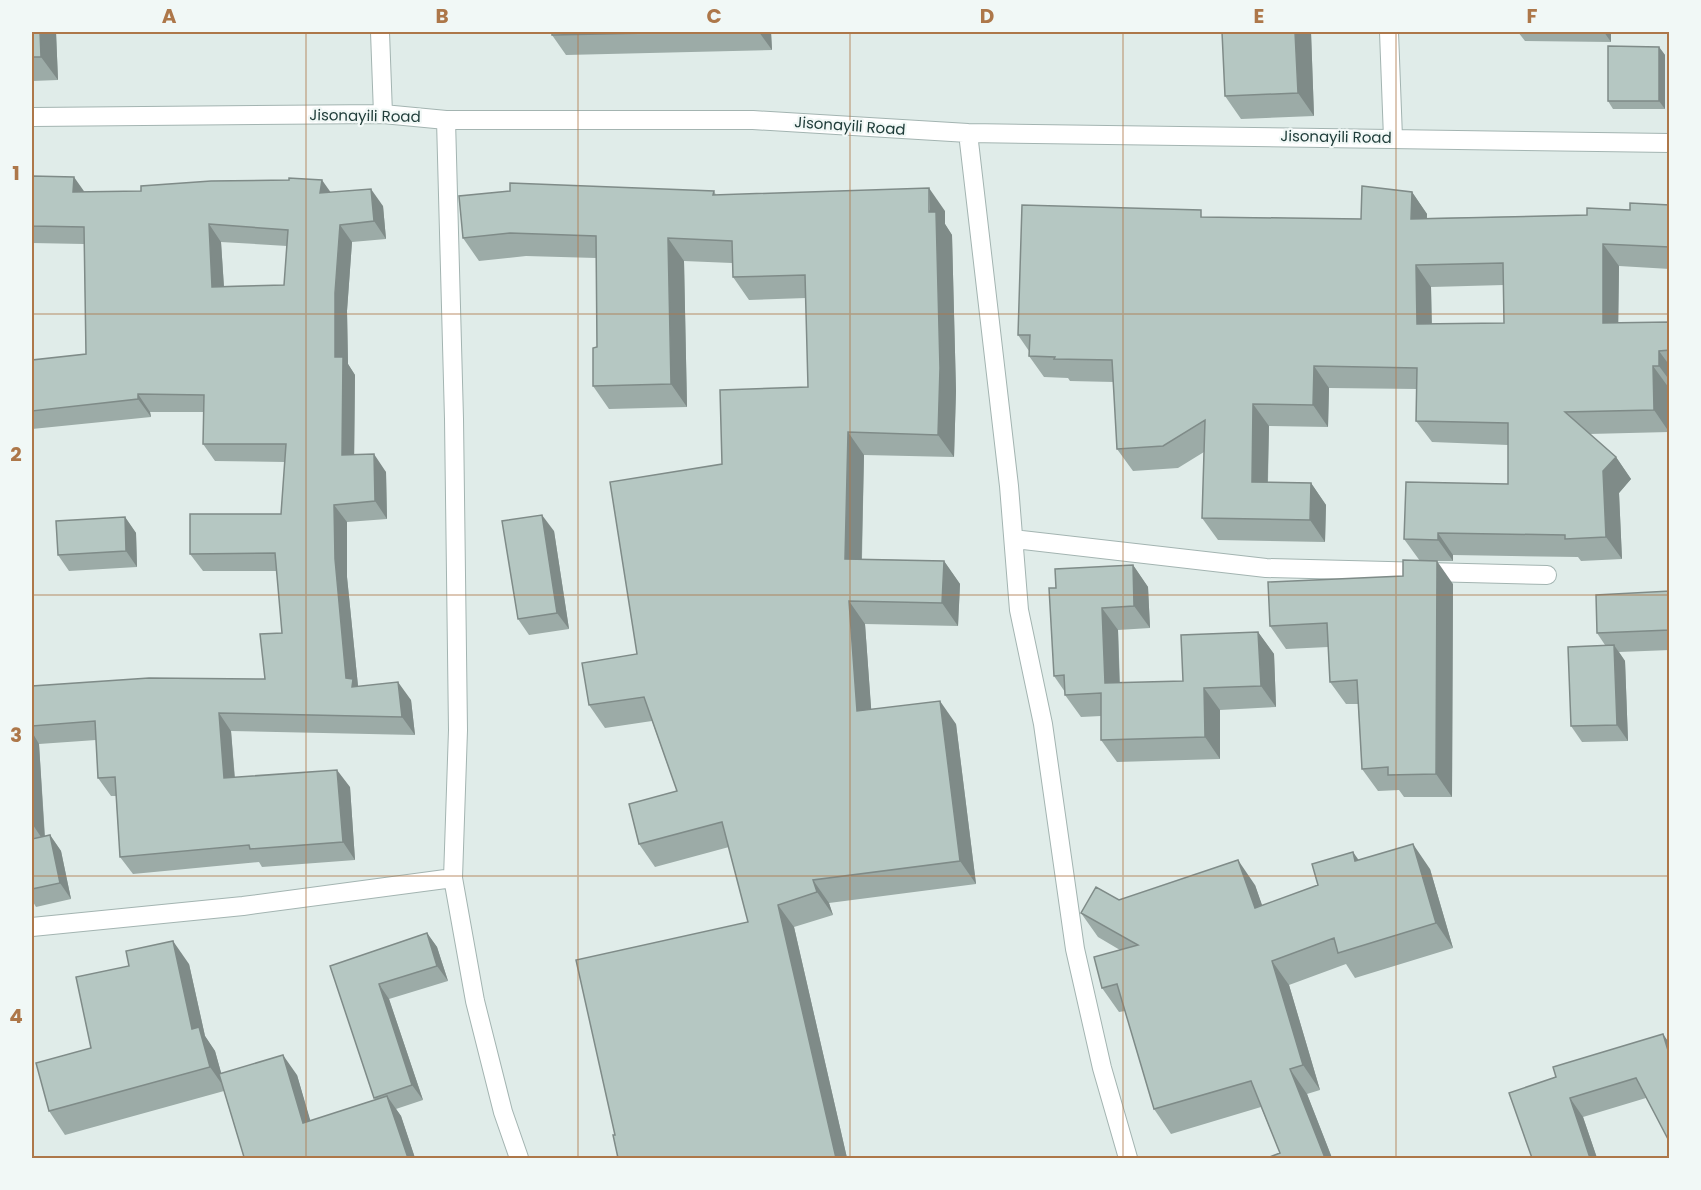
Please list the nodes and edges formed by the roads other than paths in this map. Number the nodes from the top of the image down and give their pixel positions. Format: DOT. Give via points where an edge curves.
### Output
graph roads {
  1 [pos="380,32"];
  2 [pos="1389,32"];
  3 [pos="383,114"];
  4 [pos="32,117"];
  5 [pos="446,120"];
  6 [pos="968,133"];
  7 [pos="1393,138"];
  8 [pos="1670,143"];
  9 [pos="1014,540"];
  10 [pos="1547,575"];
  11 [pos="453,878"];
  12 [pos="32,927"];
  13 [pos="519,1158"];
  14 [pos="1128,1158"];
  1 -- 3 [label="street"];
  2 -- 7 [label="street"];
  3 -- 4 [label="street, Jisonayili Road"];
  3 -- 5 [label="street, Jisonayili Road"];
  5 -- 6 [label="street, Jisonayili Road" via="753,120"];
  5 -- 11 [label="street" via="458,730"];
  6 -- 7 [label="street, Jisonayili Road"];
  6 -- 9 [label="street"];
  7 -- 8 [label="street, Jisonayili Road"];
  9 -- 10 [label="street" via="1266,568"];
  9 -- 14 [label="street" via="1019,610 1043,724 1075,949 1102,1068"];
  11 -- 12 [label="street" via="243,906"];
  11 -- 13 [label="street" via="475,1001"];
}
